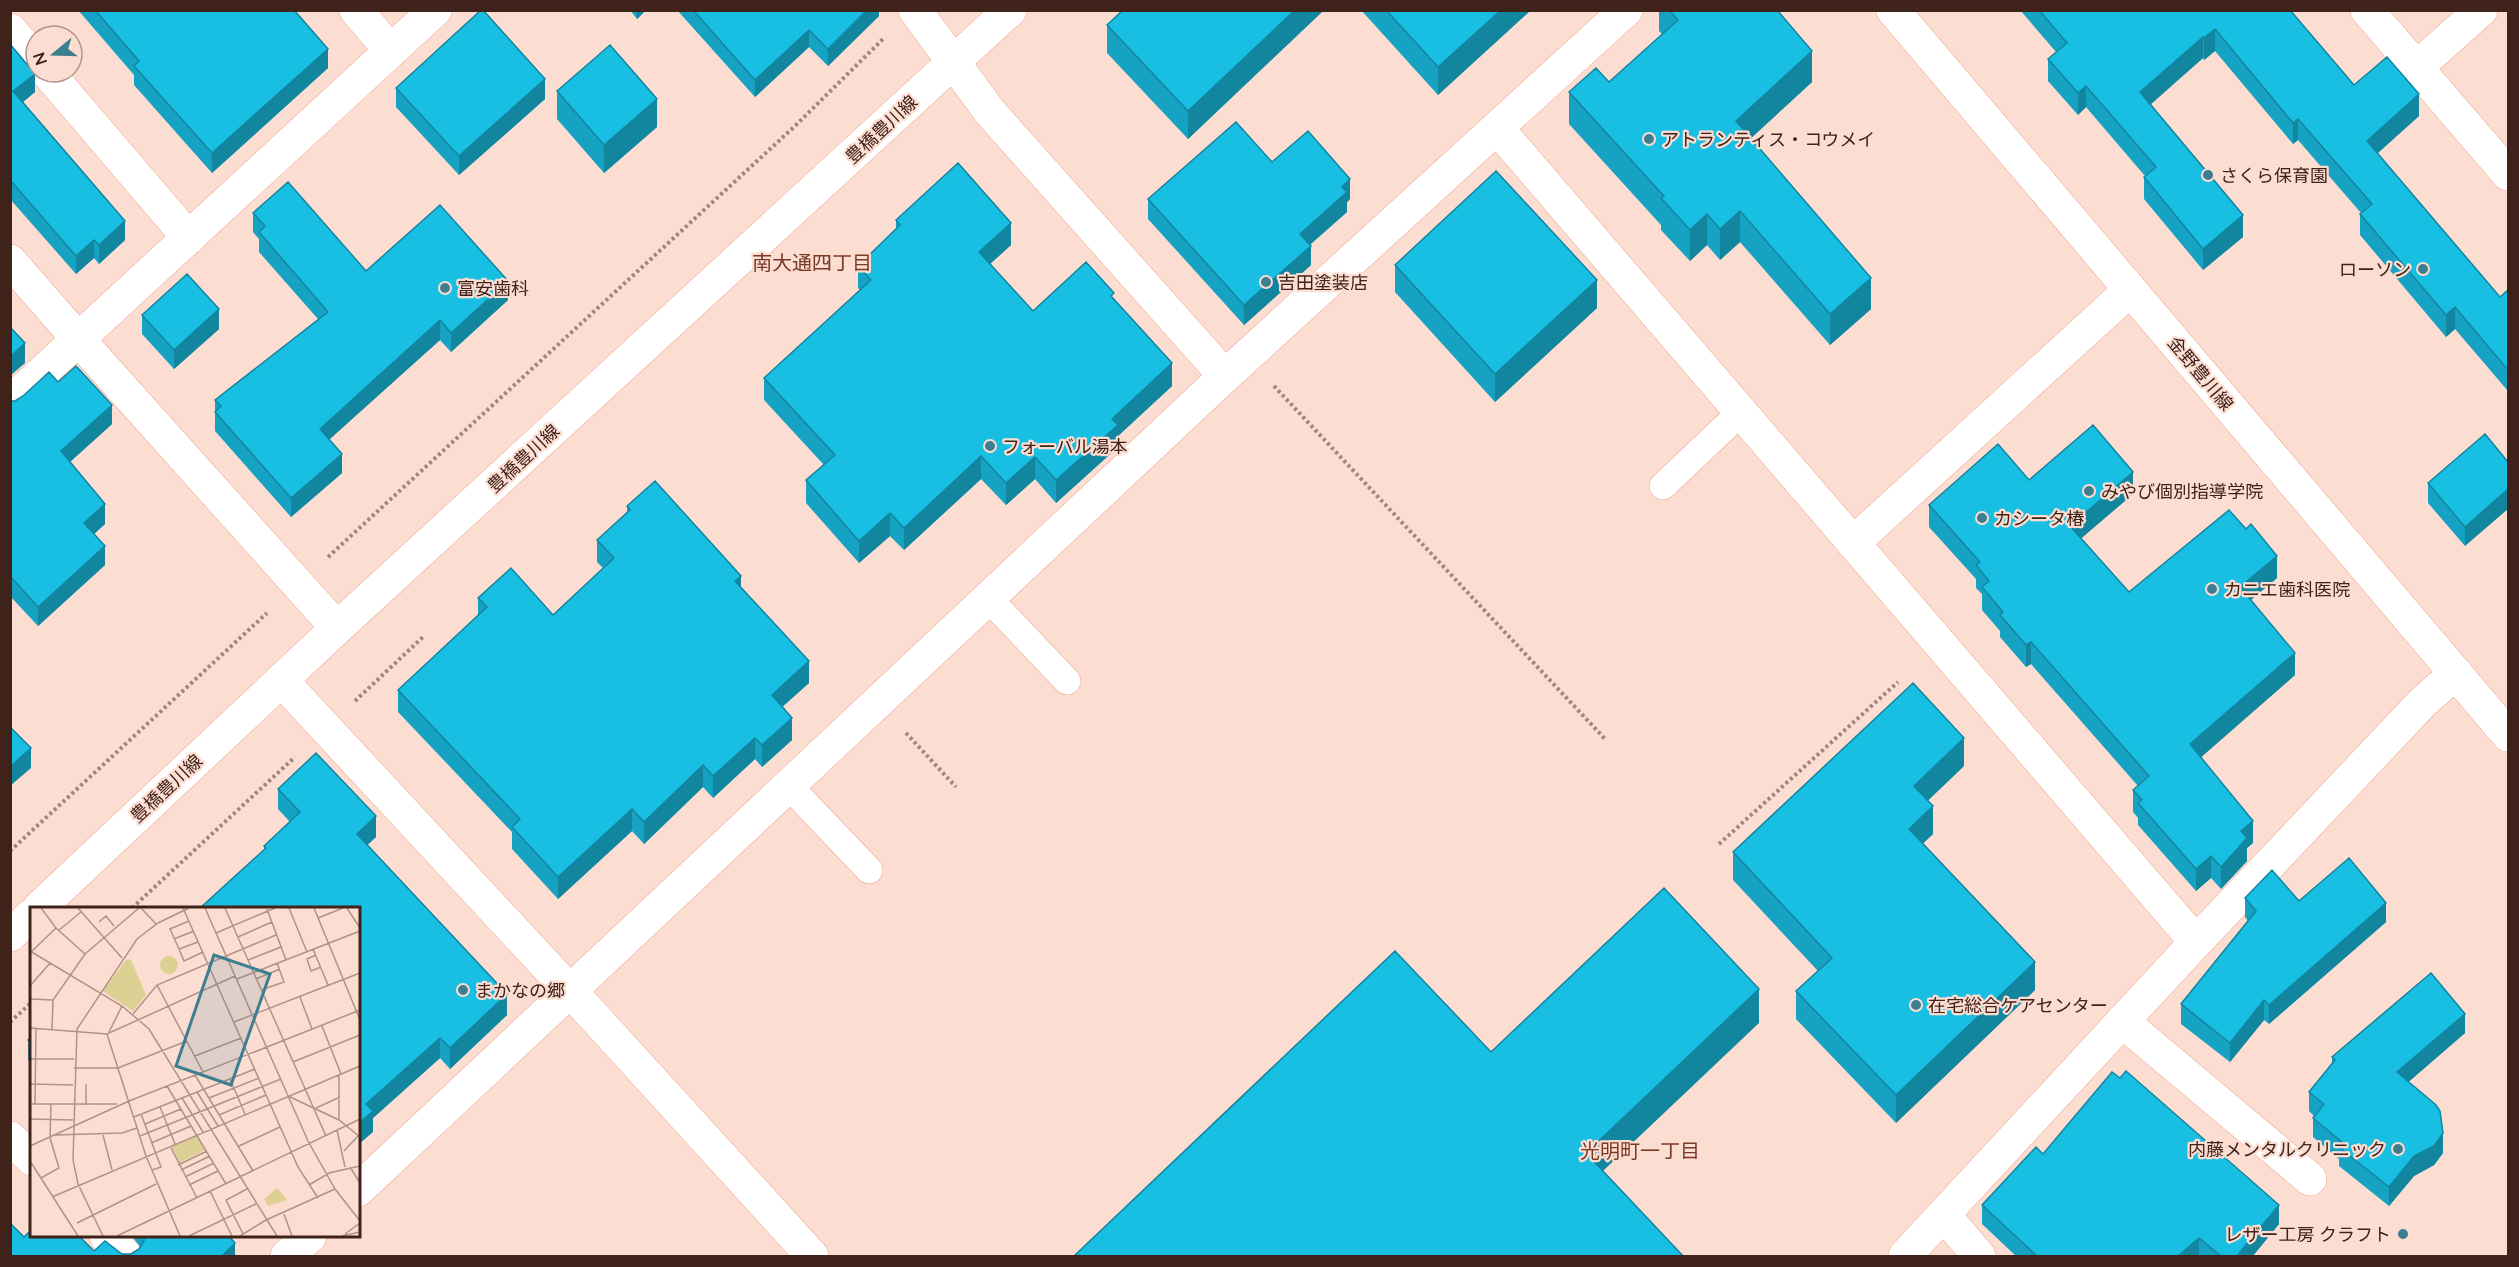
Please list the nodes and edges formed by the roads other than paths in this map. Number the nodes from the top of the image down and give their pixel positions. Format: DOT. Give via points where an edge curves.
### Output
graph roads {
  1 [pos="356,10"];
  2 [pos="435,10"];
  3 [pos="915,10"];
  4 [pos="1010,10"];
  5 [pos="1626,10"];
  6 [pos="1893,10"];
  7 [pos="2367,10"];
  8 [pos="2481,10"];
  9 [pos="10,30"];
  10 [pos="24,46"];
  11 [pos="391,51"];
  12 [pos="953,62"];
  13 [pos="2416,68"];
  14 [pos="57,84"];
  15 [pos="1497,128"];
  16 [pos="2508,174"];
  17 [pos="189,238"];
  18 [pos="10,261"];
  19 [pos="2130,290"];
  20 [pos="78,339"];
  21 [pos="1225,376"];
  22 [pos="10,402"];
  23 [pos="1741,412"];
  24 [pos="1663,486"];
  25 [pos="1853,543"];
  26 [pos="988,598"];
  27 [pos="337,628"];
  28 [pos="2456,673"];
  29 [pos="281,680"];
  30 [pos="1067,681"];
  31 [pos="2508,735"];
  32 [pos="788,785"];
  33 [pos="869,870"];
  34 [pos="41,907"];
  35 [pos="30,917"];
  36 [pos="10,935"];
  37 [pos="2196,942"];
  38 [pos="570,992"];
  39 [pos="2122,1021"];
  40 [pos="10,1138"];
  41 [pos="30,1157"];
  42 [pos="2310,1179"];
  43 [pos="360,1188"];
  44 [pos="1944,1215"];
  45 [pos="107,1237"];
  46 [pos="309,1237"];
  47 [pos="126,1257"];
  48 [pos="287,1257"];
  49 [pos="812,1257"];
  50 [pos="1905,1257"];
  51 [pos="1978,1257"];
  1 -- 11 [label="street"];
  2 -- 11 [label="street"];
  3 -- 12 [label="street"];
  4 -- 12 [label="street, 豊橋豊川線"];
  5 -- 15 [label="street"];
  6 -- 19 [label="street, 金野豊川線"];
  7 -- 13 [label="street"];
  8 -- 13 [label="street"];
  9 -- 10 [label="street"];
  11 -- 17 [label="street"];
  12 -- 21 [label="street" via="990,112"];
  12 -- 27 [label="street, 豊橋豊川線"];
  13 -- 16 [label="street"];
  14 -- 17 [label="street"];
  15 -- 21 [label="street"];
  15 -- 23 [label="street"];
  17 -- 20 [label="street"];
  18 -- 20 [label="street"];
  19 -- 25 [label="street"];
  19 -- 28 [label="street, 金野豊川線"];
  20 -- 22 [label="street"];
  20 -- 27 [label="street"];
  21 -- 26 [label="street"];
  23 -- 24 [label="lane"];
  23 -- 25 [label="street"];
  25 -- 37 [label="street"];
  26 -- 30 [label="lane"];
  26 -- 32 [label="street"];
  27 -- 29 [label="street, 豊橋豊川線"];
  28 -- 31 [label="street, 金野豊川線"];
  28 -- 37 [label="street" via="2422,703"];
  29 -- 34 [label="street, 豊橋豊川線"];
  29 -- 38 [label="street"];
  32 -- 33 [label="lane"];
  32 -- 38 [label="street"];
  35 -- 36 [label="street"];
  37 -- 39 [label="street"];
  38 -- 43 [label="street"];
  38 -- 49 [label="street"];
  39 -- 42 [label="street"];
  39 -- 44 [label="street"];
  40 -- 41 [label="street"];
  44 -- 50 [label="street"];
  44 -- 51 [label="street"];
  45 -- 47 [label="street"];
  46 -- 48 [label="street"];
}
